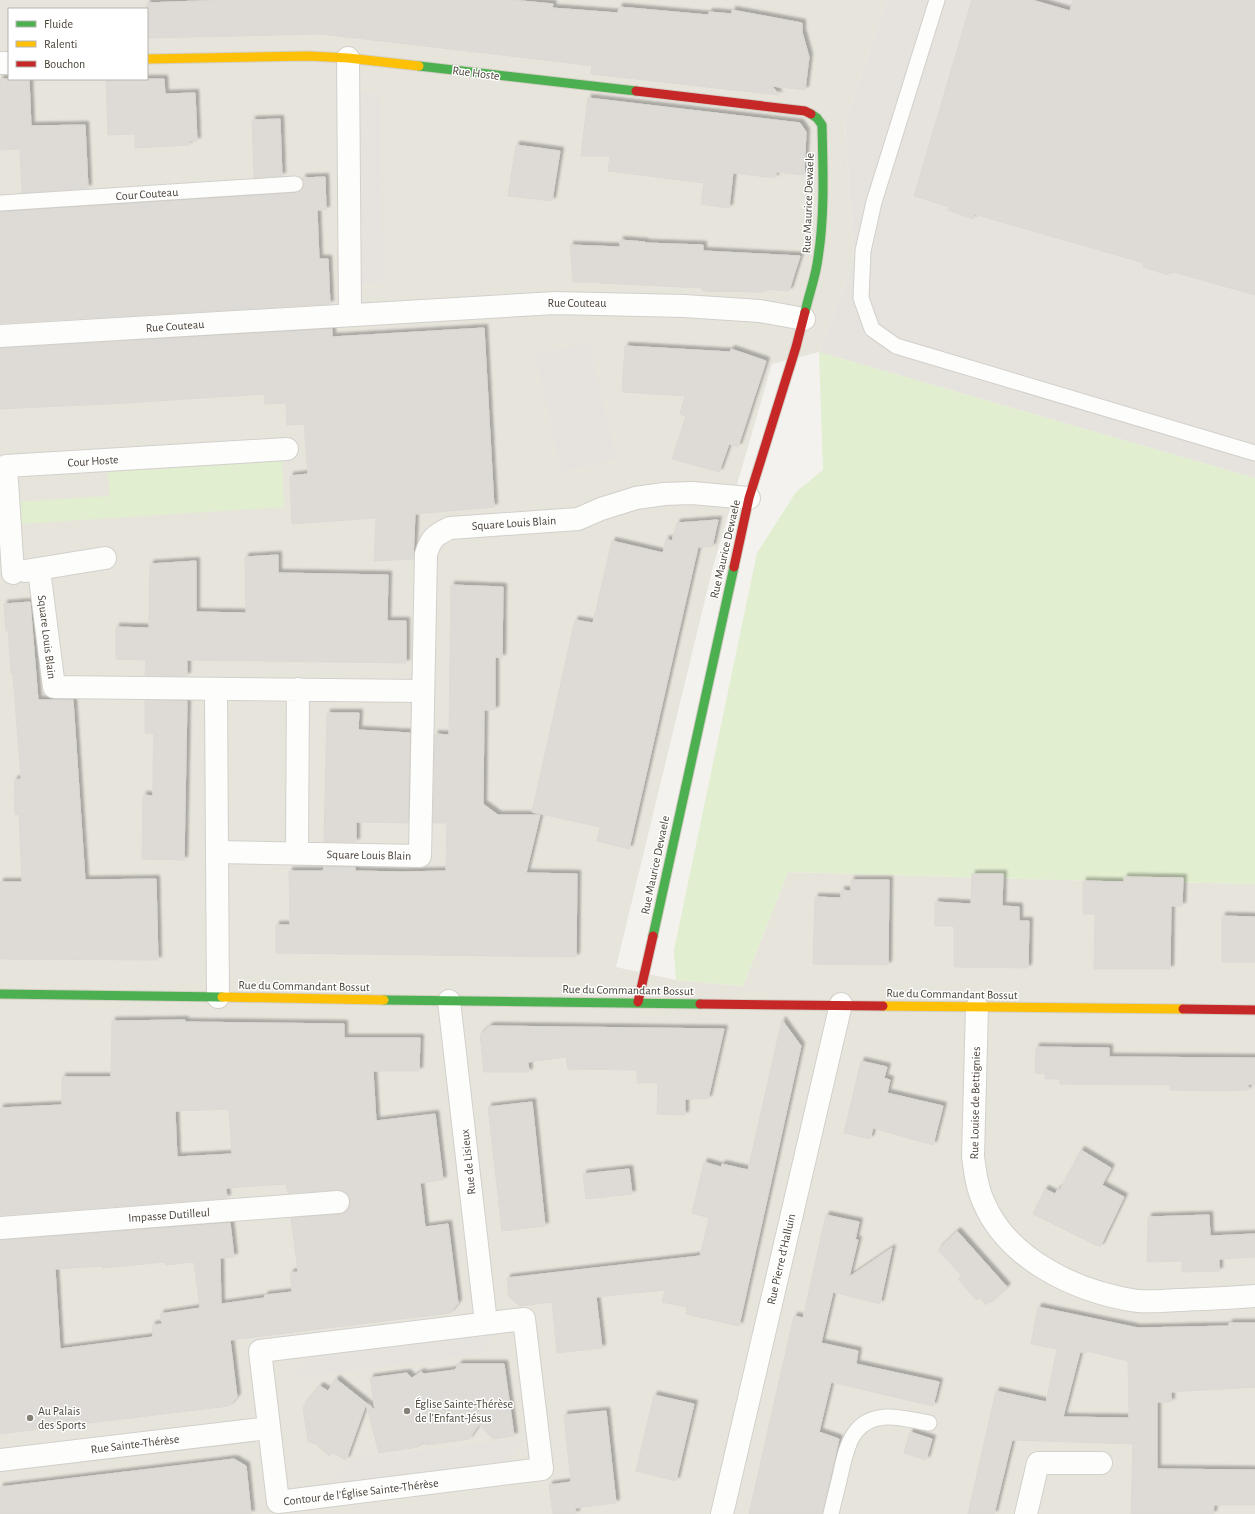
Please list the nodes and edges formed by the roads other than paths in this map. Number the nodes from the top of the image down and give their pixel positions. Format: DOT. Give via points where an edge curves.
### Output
graph roads {
  1 [pos="937,0"];
  2 [pos="348,58"];
  3 [pos="148,60"];
  4 [pos="805,111"];
  5 [pos="295,184"];
  6 [pos="0,203"];
  7 [pos="350,315"];
  8 [pos="804,318"];
  9 [pos="0,336"];
  10 [pos="287,448"];
  11 [pos="1255,453"];
  12 [pos="749,498"];
  13 [pos="105,558"];
  14 [pos="39,570"];
  15 [pos="6,573"];
  16 [pos="216,689"];
  17 [pos="298,689"];
  18 [pos="423,691"];
  19 [pos="217,852"];
  20 [pos="297,854"];
  21 [pos="0,994"];
  22 [pos="218,997"];
  23 [pos="449,1001"];
  24 [pos="638,1002"];
  25 [pos="840,1004"];
  26 [pos="977,1007"];
  27 [pos="1255,1010"];
  28 [pos="338,1202"];
  29 [pos="0,1228"];
  30 [pos="1255,1296"];
  31 [pos="486,1323"];
  32 [pos="929,1423"];
  33 [pos="269,1428"];
  34 [pos="0,1460"];
  35 [pos="1101,1463"];
  36 [pos="279,1508"];
  37 [pos="722,1514"];
  38 [pos="831,1514"];
  39 [pos="1026,1514"];
  1 -- 11 [label="lane" via="874,202 863,251 861,298 872,329 896,346"];
  2 -- 3 [label="street, Rue Hoste" via="308,56"];
  2 -- 4 [label="street, Rue Hoste"];
  2 -- 7 [label="street"];
  4 -- 8 [label="street, Rue Maurice Dewaele" via="819,119 822,125 823,200 818,260"];
  5 -- 6 [label="lane, Cour Couteau"];
  7 -- 8 [label="street, Rue Couteau" via="555,303 684,306"];
  7 -- 9 [label="street, Rue Couteau"];
  8 -- 12 [label="street, Rue Maurice Dewaele"];
  10 -- 15 [label="street, Cour Hoste" via="6,466"];
  12 -- 18 [label="street, Square Louis Blain" via="692,493 664,494 636,498 578,519 450,528 438,534 430,542 426,554"];
  12 -- 24 [label="street, Rue Maurice Dewaele"];
  13 -- 14 [label="street"];
  14 -- 15 [label="street"];
  14 -- 16 [label="street, Square Louis Blain" via="54,686"];
  16 -- 17 [label="street, Square Louis Blain"];
  16 -- 19 [label="street"];
  17 -- 18 [label="street, Square Louis Blain"];
  17 -- 20 [label="street"];
  18 -- 20 [label="street, Square Louis Blain" via="420,856"];
  19 -- 20 [label="street, Square Louis Blain"];
  19 -- 22 [label="street"];
  21 -- 22 [label="street, Rue du Commandant Bossut"];
  22 -- 23 [label="street, Rue du Commandant Bossut"];
  23 -- 24 [label="street, Rue du Commandant Bossut"];
  23 -- 31 [label="street, Rue de Lisieux"];
  24 -- 25 [label="street, Rue du Commandant Bossut"];
  25 -- 26 [label="street, Rue du Commandant Bossut"];
  25 -- 37 [label="street, Rue Pierre d'Halluin"];
  26 -- 27 [label="street, Rue du Commandant Bossut"];
  26 -- 30 [label="street, Rue Louise de Bettignies" via="973,1156 984,1204 1004,1234 1050,1273 1112,1295 1137,1301"];
  28 -- 29 [label="street, Impasse Dutilleul"];
  31 -- 33 [label="street, Contour de l'Église Sainte-Thérèse" via="260,1351"];
  31 -- 36 [label="street, Contour de l'Église Sainte-Thérèse" via="524,1319 542,1469"];
  32 -- 38 [label="lane" via="885,1417 861,1425 846,1450"];
  33 -- 34 [label="street, Rue Sainte-Thérèse"];
  33 -- 36 [label="street, Contour de l'Église Sainte-Thérèse"];
  35 -- 39 [label="street" via="1038,1463"];
}
